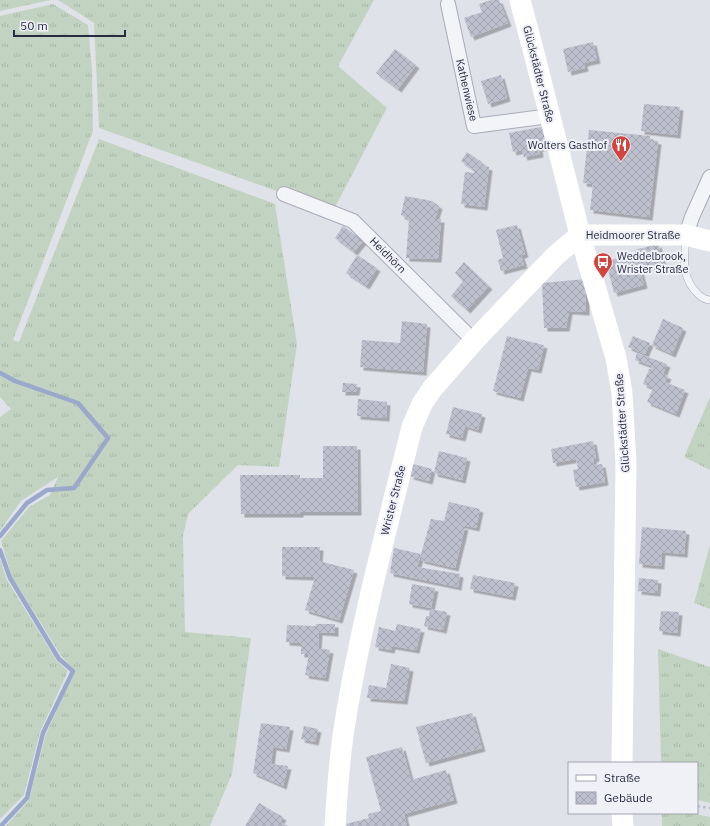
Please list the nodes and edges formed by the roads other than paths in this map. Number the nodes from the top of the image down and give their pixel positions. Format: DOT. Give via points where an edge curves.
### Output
graph roads {
  1 [pos="520,0"];
  2 [pos="448,4"];
  3 [pos="550,116"];
  4 [pos="710,177"];
  5 [pos="284,194"];
  6 [pos="580,235"];
  7 [pos="686,235"];
  8 [pos="710,241"];
  9 [pos="710,300"];
  10 [pos="474,341"];
  11 [pos="622,762"];
  12 [pos="622,814"];
  13 [pos="335,826"];
  14 [pos="622,826"];
  1 -- 3 [label="street, Glückstädter Straße"];
  2 -- 3 [label="street, Kathenwiese" via="474,126"];
  3 -- 6 [label="street, Glückstädter Straße"];
  4 -- 7 [label="street"];
  5 -- 10 [label="street, Heidhörn" via="353,221"];
  6 -- 7 [label="street, Heidmoorer Straße"];
  6 -- 10 [label="street, Wrister Straße" via="555,256"];
  6 -- 11 [label="street, Glückstädter Straße" via="616,358 622,393 626,464"];
  7 -- 8 [label="street, Heidmoorer Straße"];
  7 -- 9 [label="lane" via="685,276 694,290 705,300"];
  10 -- 13 [label="street, Wrister Straße" via="432,389 412,427 369,596 355,667 344,730"];
  12 -- 14 [label="street"];
}
